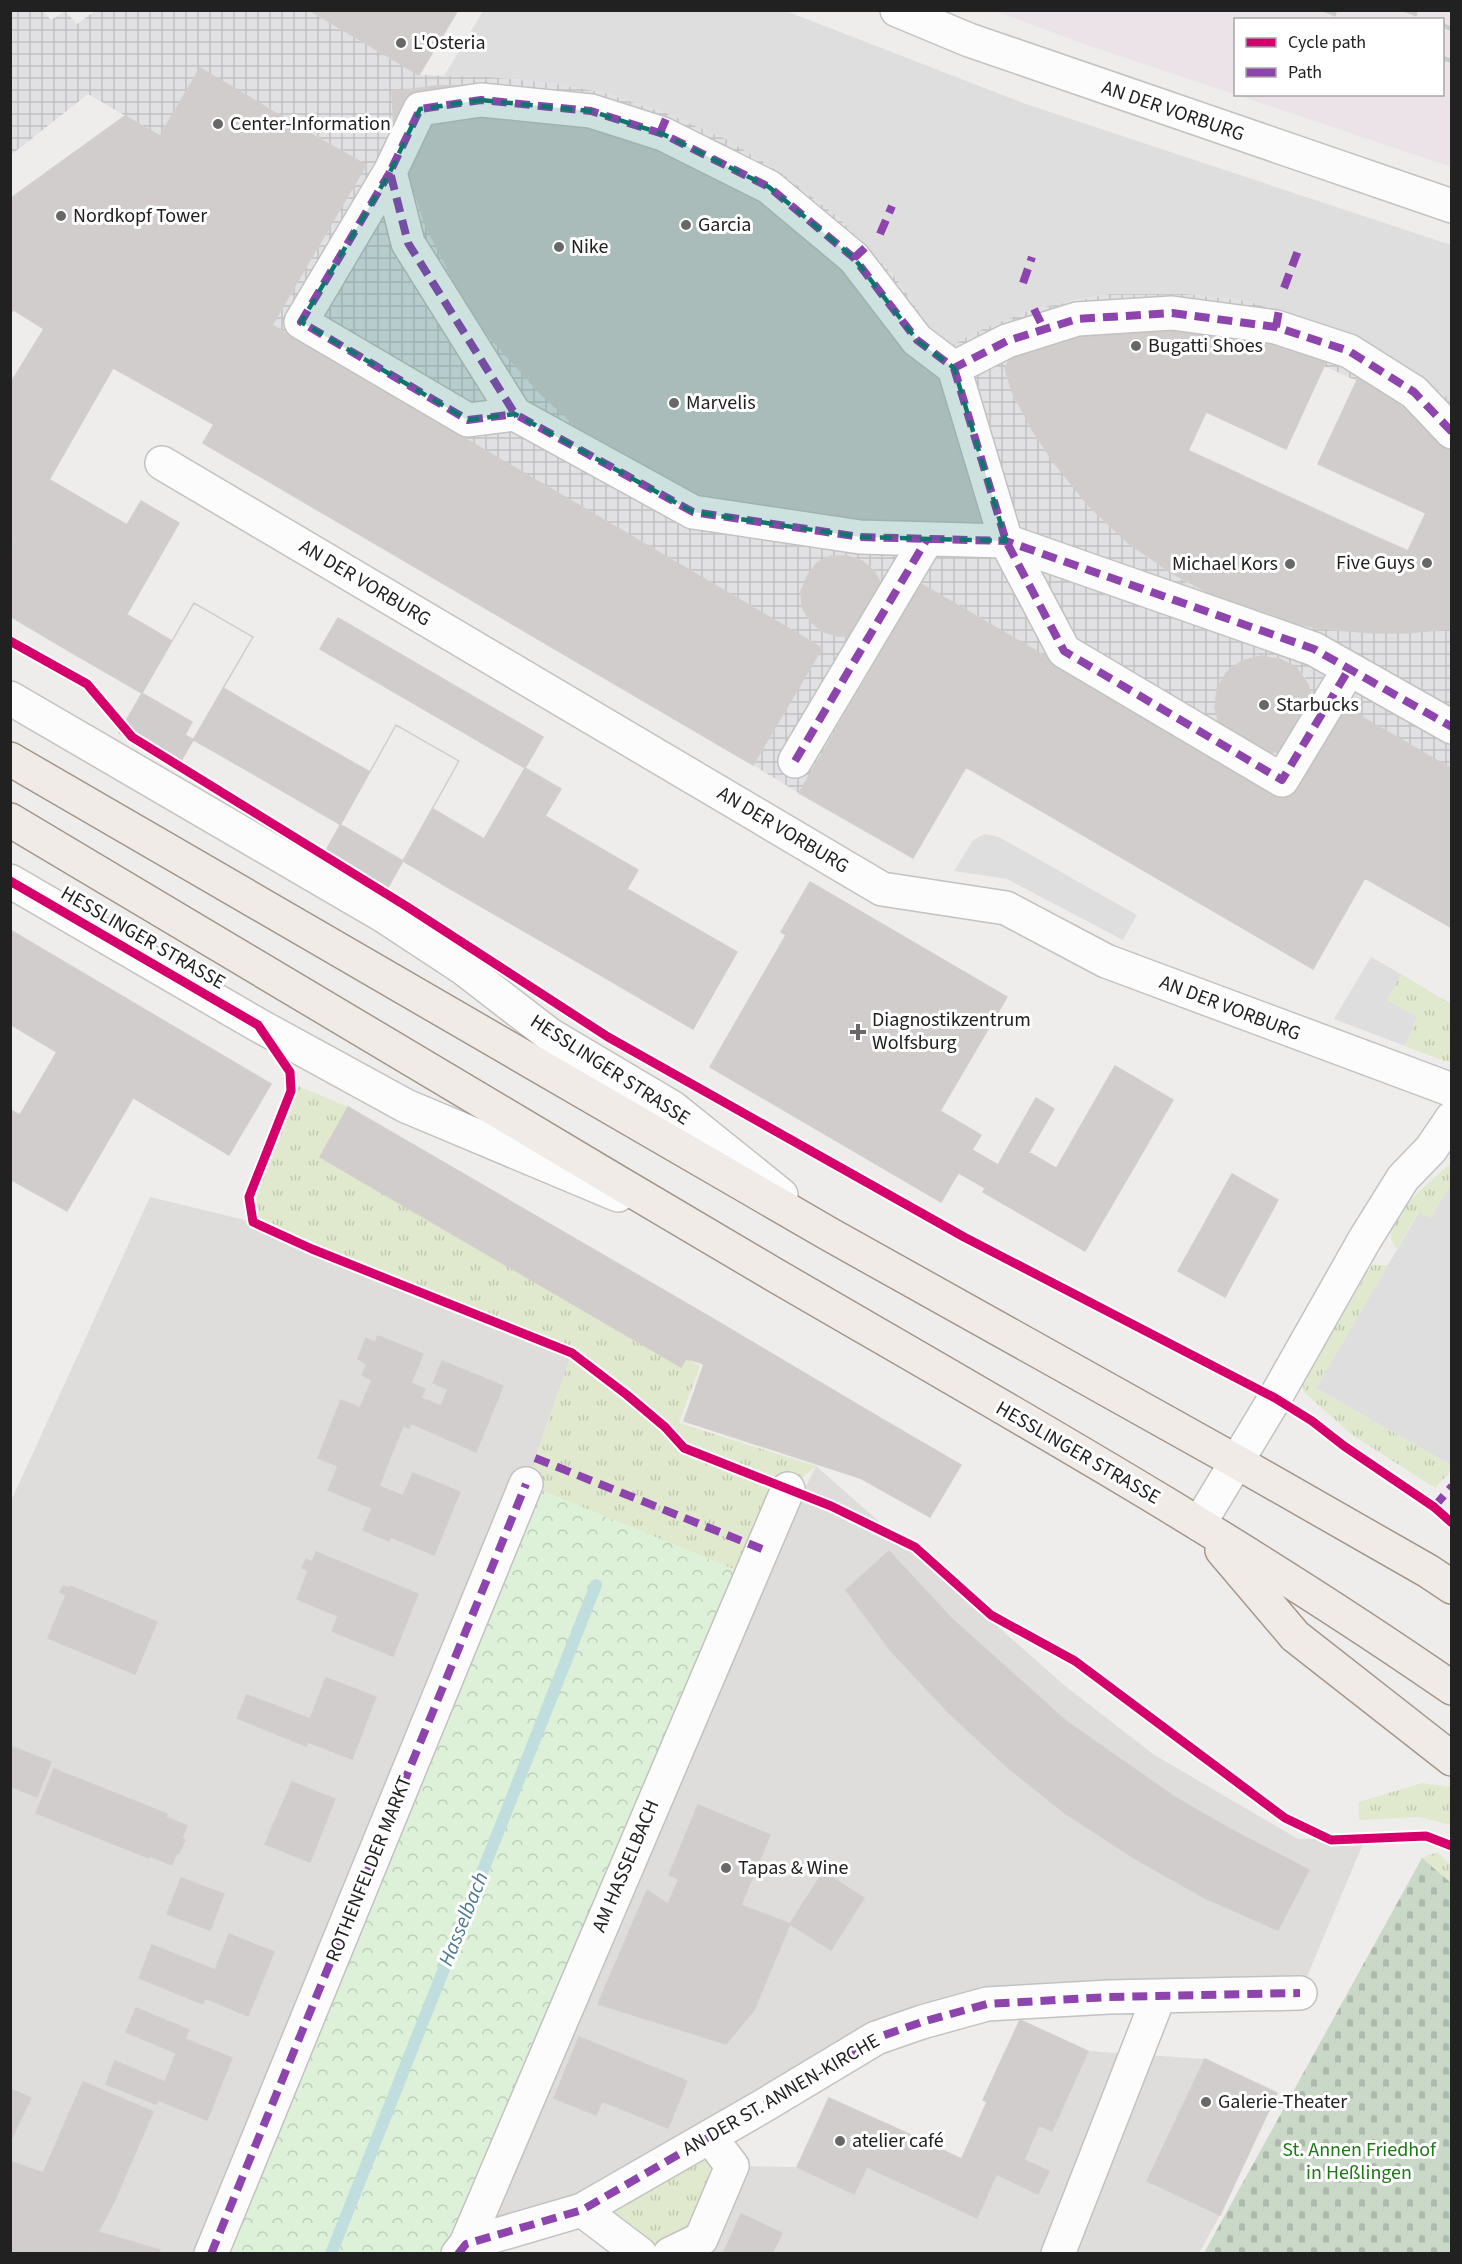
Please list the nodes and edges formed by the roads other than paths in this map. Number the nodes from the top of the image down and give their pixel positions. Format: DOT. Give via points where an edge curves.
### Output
graph roads {
  1 [pos="897,10"];
  2 [pos="390,172"];
  3 [pos="1452,206"];
  4 [pos="954,368"];
  5 [pos="515,414"];
  6 [pos="1452,432"];
  7 [pos="162,463"];
  8 [pos="927,539"];
  9 [pos="1006,541"];
  10 [pos="1349,669"];
  11 [pos="10,698"];
  12 [pos="1452,727"];
  13 [pos="10,759"];
  14 [pos="795,761"];
  15 [pos="10,820"];
  16 [pos="10,881"];
  17 [pos="1452,1090"];
  18 [pos="1452,1118"];
  19 [pos="698,1229"];
  20 [pos="829,1234"];
  21 [pos="1237,1462"];
  22 [pos="526,1484"];
  23 [pos="788,1489"];
  24 [pos="1199,1524"];
  25 [pos="1452,1587"];
  26 [pos="1452,1688"];
  27 [pos="1452,1759"];
  28 [pos="1300,1993"];
  29 [pos="1159,1995"];
  30 [pos="710,2137"];
  31 [pos="582,2210"];
  32 [pos="462,2249"];
  33 [pos="211,2253"];
  34 [pos="640,2253"];
  35 [pos="670,2253"];
  36 [pos="1058,2253"];
  1 -- 3 [label="street, AN DER VORBURG" via="969,40"];
  2 -- 4 [label="street" via="420,109 481,100 664,123 769,187 860,252 917,340"];
  2 -- 5 [label="street" via="408,243"];
  2 -- 5 [label="street" via="301,322 468,420"];
  4 -- 6 [label="street" via="1007,341 1039,319 1172,314 1277,318 1349,351 1413,392"];
  4 -- 9 [label="street"];
  5 -- 8 [label="street" via="693,512 860,537"];
  7 -- 17 [label="street, AN DER VORBURG" via="882,889 1006,908 1106,961"];
  8 -- 9 [label="street"];
  8 -- 14 [label="street"];
  9 -- 10 [label="street" via="1314,649"];
  9 -- 10 [label="street" via="1064,651 1282,780"];
  10 -- 12 [label="street"];
  11 -- 20 [label="street, HESSLINGER STRASSE" via="384,916 464,968 550,1035 673,1108"];
  13 -- 20 [label="main road, HESSLINGER STRASSE"];
  15 -- 19 [label="main road, HESSLINGER STRASSE"];
  16 -- 19 [label="street, HESSLINGER STRASSE" via="406,1106"];
  18 -- 21 [label="street" via="1431,1149 1403,1178"];
  19 -- 24 [label="main road, HESSLINGER STRASSE"];
  20 -- 21 [label="main road, HESSLINGER STRASSE"];
  21 -- 24 [label="street"];
  21 -- 25 [label="main road, HESSLINGER STRASSE"];
  22 -- 33 [label="street, ROTHENFELDER MARKT"];
  23 -- 32 [label="street, AM HASSELBACH"];
  24 -- 26 [label="main road, HESSLINGER STRASSE"];
  24 -- 27 [label="main road" via="1295,1636"];
  28 -- 29 [label="street, AN DER ST. ANNEN-KIRCHE"];
  29 -- 30 [label="street, AN DER ST. ANNEN-KIRCHE" via="987,2004 922,2022 876,2038"];
  29 -- 36 [label="street"];
  30 -- 31 [label="street, AN DER ST. ANNEN-KIRCHE"];
  30 -- 35 [label="street" via="732,2166 701,2240"];
  31 -- 32 [label="street, AN DER ST. ANNEN-KIRCHE"];
  31 -- 34 [label="street"];
}
